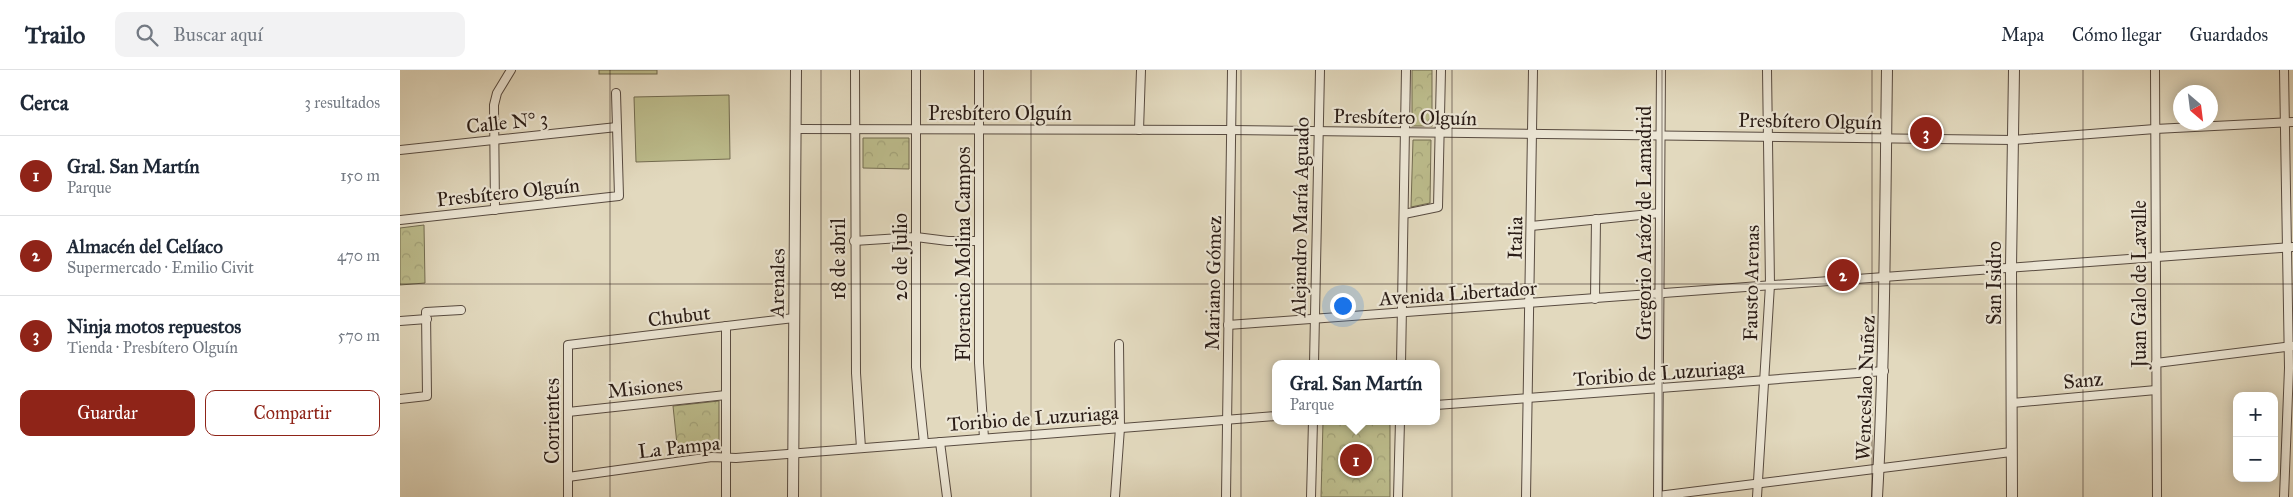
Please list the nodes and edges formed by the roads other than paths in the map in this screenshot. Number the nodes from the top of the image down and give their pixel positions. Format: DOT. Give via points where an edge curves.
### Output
graph roads {
  1 [pos="511,70"];
  2 [pos="796,70"];
  3 [pos="855,70"];
  4 [pos="916,70"];
  5 [pos="979,70"];
  6 [pos="1140,70"];
  7 [pos="1232,70"];
  8 [pos="1320,70"];
  9 [pos="1406,70"];
  10 [pos="1441,70"];
  11 [pos="1533,70"];
  12 [pos="1661,70"];
  13 [pos="1767,70"];
  14 [pos="1887,70"];
  15 [pos="2014,70"];
  16 [pos="2155,70"];
  17 [pos="2284,70"];
  18 [pos="616,93"];
  19 [pos="2290,122"];
  20 [pos="617,127"];
  21 [pos="796,129"];
  22 [pos="855,129"];
  23 [pos="917,129"];
  24 [pos="979,129"];
  25 [pos="2155,129"];
  26 [pos="1139,130"];
  27 [pos="1232,130"];
  28 [pos="1319,132"];
  29 [pos="1406,133"];
  30 [pos="1441,133"];
  31 [pos="1532,134"];
  32 [pos="1660,136"];
  33 [pos="1768,136"];
  34 [pos="1886,138"];
  35 [pos="494,140"];
  36 [pos="2013,140"];
  37 [pos="400,150"];
  38 [pos="496,210"];
  39 [pos="1660,213"];
  40 [pos="1404,214"];
  41 [pos="1596,219"];
  42 [pos="400,220"];
  43 [pos="1531,226"];
  44 [pos="916,237"];
  45 [pos="854,241"];
  46 [pos="979,241"];
  47 [pos="2291,247"];
  48 [pos="2155,256"];
  49 [pos="2011,267"];
  50 [pos="1886,276"];
  51 [pos="1770,285"];
  52 [pos="1660,294"];
  53 [pos="1595,299"];
  54 [pos="1530,304"];
  55 [pos="461,310"];
  56 [pos="1401,314"];
  57 [pos="794,318"];
  58 [pos="427,319"];
  59 [pos="1314,319"];
  60 [pos="400,321"];
  61 [pos="1228,325"];
  62 [pos="726,326"];
  63 [pos="1118,344"];
  64 [pos="568,345"];
  65 [pos="2291,347"];
  66 [pos="1314,360"];
  67 [pos="1401,360"];
  68 [pos="2156,363"];
  69 [pos="1884,371"];
  70 [pos="1764,382"];
  71 [pos="1659,389"];
  72 [pos="2156,390"];
  73 [pos="726,395"];
  74 [pos="400,399"];
  75 [pos="1527,399"];
  76 [pos="2012,402"];
  77 [pos="1440,405"];
  78 [pos="568,412"];
  79 [pos="1272,416"];
  80 [pos="1227,420"];
  81 [pos="1313,425"];
  82 [pos="1400,425"];
  83 [pos="1120,428"];
  84 [pos="984,438"];
  85 [pos="940,442"];
  86 [pos="924,443"];
  87 [pos="861,448"];
  88 [pos="2012,452"];
  89 [pos="793,453"];
  90 [pos="725,458"];
  91 [pos="1879,469"];
  92 [pos="568,476"];
  93 [pos="1757,484"];
  94 [pos="568,497"];
  95 [pos="726,497"];
  96 [pos="793,497"];
  97 [pos="947,497"];
  98 [pos="1115,497"];
  99 [pos="1226,497"];
  100 [pos="1311,497"];
  101 [pos="1398,497"];
  102 [pos="1526,497"];
  103 [pos="1658,497"];
  104 [pos="1757,497"];
  105 [pos="1877,497"];
  106 [pos="2012,497"];
  107 [pos="2157,497"];
  108 [pos="2284,497"];
  1 -- 35 [label="street" via="497,93 494,105"];
  2 -- 21 [label="street, Arenales"];
  3 -- 22 [label="street, 18 de abril"];
  4 -- 23 [label="street, 20 de Julio"];
  5 -- 24 [label="street, Florencio Molina Campos"];
  6 -- 26 [label="street"];
  7 -- 27 [label="street, Mariano Gómez"];
  8 -- 28 [label="street, Alejandro María Aguado"];
  9 -- 29 [label="street"];
  10 -- 30 [label="street"];
  11 -- 31 [label="street, Italia"];
  12 -- 32 [label="street, Gregorio Aráoz de Lamadrid"];
  13 -- 33 [label="street, Fausto Arenas"];
  14 -- 34 [label="street, Wenceslao Nuñez"];
  15 -- 36 [label="street, San Isidro"];
  16 -- 25 [label="street, Juan Galo de Lavalle"];
  17 -- 19 [label="street"];
  18 -- 20 [label="street"];
  19 -- 25 [label="street, Presbítero Olguín"];
  19 -- 47 [label="street"];
  20 -- 35 [label="street, Calle N° 3"];
  20 -- 38 [label="street, Presbítero Olguín" via="619,196"];
  21 -- 22 [label="street, Presbítero Olguín"];
  21 -- 57 [label="street, Arenales"];
  22 -- 23 [label="street, Presbítero Olguín"];
  22 -- 45 [label="street, 18 de abril"];
  23 -- 24 [label="street, Presbítero Olguín"];
  23 -- 44 [label="street, 20 de Julio"];
  24 -- 26 [label="street, Presbítero Olguín"];
  24 -- 46 [label="street, Florencio Molina Campos"];
  25 -- 36 [label="street, Presbítero Olguín"];
  25 -- 48 [label="street, Juan Galo de Lavalle"];
  26 -- 27 [label="street, Presbítero Olguín"];
  27 -- 28 [label="street, Presbítero Olguín"];
  27 -- 61 [label="street, Mariano Gómez"];
  28 -- 29 [label="street, Presbítero Olguín"];
  28 -- 59 [label="street, Alejandro María Aguado"];
  29 -- 30 [label="street, Presbítero Olguín"];
  29 -- 40 [label="street"];
  30 -- 31 [label="street, Presbítero Olguín"];
  30 -- 40 [label="street" via="1438,207"];
  31 -- 32 [label="street, Presbítero Olguín"];
  31 -- 43 [label="street, Italia"];
  32 -- 33 [label="street, Presbítero Olguín"];
  32 -- 39 [label="street, Gregorio Aráoz de Lamadrid"];
  33 -- 34 [label="street, Presbítero Olguín"];
  33 -- 51 [label="street, Fausto Arenas"];
  34 -- 36 [label="street, Presbítero Olguín"];
  34 -- 50 [label="street, Wenceslao Nuñez"];
  35 -- 37 [label="street, Calle N° 3"];
  35 -- 38 [label="street"];
  36 -- 49 [label="street, San Isidro"];
  38 -- 42 [label="street, Presbítero Olguín"];
  39 -- 41 [label="street"];
  39 -- 52 [label="street, Gregorio Aráoz de Lamadrid"];
  40 -- 56 [label="street"];
  41 -- 43 [label="street"];
  41 -- 53 [label="street"];
  43 -- 54 [label="street, Italia"];
  44 -- 45 [label="street"];
  44 -- 46 [label="street"];
  44 -- 86 [label="street, 20 de Julio" via="916,367"];
  45 -- 87 [label="street, 18 de abril"];
  46 -- 84 [label="street, Florencio Molina Campos" via="979,363"];
  47 -- 48 [label="street, Avenida Libertador"];
  47 -- 65 [label="street"];
  48 -- 49 [label="street, Avenida Libertador"];
  48 -- 68 [label="street, Juan Galo de Lavalle"];
  49 -- 50 [label="street, Avenida Libertador"];
  49 -- 76 [label="street, San Isidro"];
  50 -- 51 [label="street, Avenida Libertador"];
  50 -- 69 [label="street, Wenceslao Nuñez"];
  51 -- 52 [label="street, Avenida Libertador"];
  51 -- 70 [label="street, Fausto Arenas"];
  52 -- 53 [label="street, Avenida Libertador"];
  52 -- 71 [label="street, Gregorio Aráoz de Lamadrid"];
  53 -- 54 [label="street, Avenida Libertador"];
  54 -- 56 [label="street, Avenida Libertador"];
  54 -- 75 [label="street, Italia"];
  55 -- 58 [label="street" via="426,312"];
  56 -- 59 [label="street, Avenida Libertador"];
  56 -- 67 [label="street"];
  57 -- 62 [label="street, Chubut"];
  57 -- 89 [label="street, Arenales"];
  58 -- 60 [label="street"];
  58 -- 74 [label="street" via="427,396"];
  59 -- 61 [label="street, Avenida Libertador"];
  59 -- 66 [label="street, Alejandro María Aguado"];
  61 -- 80 [label="street, Mariano Gómez"];
  62 -- 64 [label="street, Chubut"];
  62 -- 73 [label="street"];
  63 -- 83 [label="street"];
  64 -- 78 [label="street, Corrientes"];
  65 -- 68 [label="street"];
  65 -- 108 [label="street"];
  68 -- 72 [label="street, Juan Galo de Lavalle"];
  69 -- 70 [label="street, Toribio de Luzuriaga"];
  69 -- 91 [label="street, Wenceslao Nuñez"];
  70 -- 71 [label="street, Toribio de Luzuriaga"];
  70 -- 93 [label="street, Fausto Arenas"];
  71 -- 75 [label="street, Toribio de Luzuriaga"];
  71 -- 103 [label="street, Gregorio Aráoz de Lamadrid"];
  72 -- 76 [label="street, Sanz"];
  72 -- 107 [label="street, Juan Galo de Lavalle"];
  73 -- 78 [label="street, Misiones"];
  73 -- 90 [label="street"];
  75 -- 77 [label="street, Toribio de Luzuriaga"];
  75 -- 102 [label="street, Italia"];
  76 -- 88 [label="street, San Isidro"];
  78 -- 92 [label="street, Corrientes"];
  79 -- 80 [label="street, Toribio de Luzuriaga"];
  80 -- 83 [label="street, Toribio de Luzuriaga"];
  80 -- 99 [label="street, Mariano Gómez"];
  81 -- 100 [label="street"];
  82 -- 101 [label="street"];
  83 -- 84 [label="street, Toribio de Luzuriaga"];
  83 -- 98 [label="street"];
  84 -- 85 [label="street, Toribio de Luzuriaga"];
  85 -- 86 [label="street, Toribio de Luzuriaga"];
  85 -- 97 [label="street"];
  86 -- 87 [label="street, Toribio de Luzuriaga"];
  87 -- 89 [label="street, Toribio de Luzuriaga"];
  88 -- 91 [label="street"];
  88 -- 106 [label="street, San Isidro"];
  89 -- 90 [label="street, La Pampa"];
  89 -- 96 [label="street, Arenales"];
  90 -- 92 [label="street, La Pampa"];
  90 -- 95 [label="street"];
  91 -- 93 [label="street"];
  91 -- 105 [label="street, Wenceslao Nuñez"];
  92 -- 94 [label="street, Corrientes"];
  93 -- 103 [label="street"];
  93 -- 104 [label="street, Fausto Arenas"];
}
